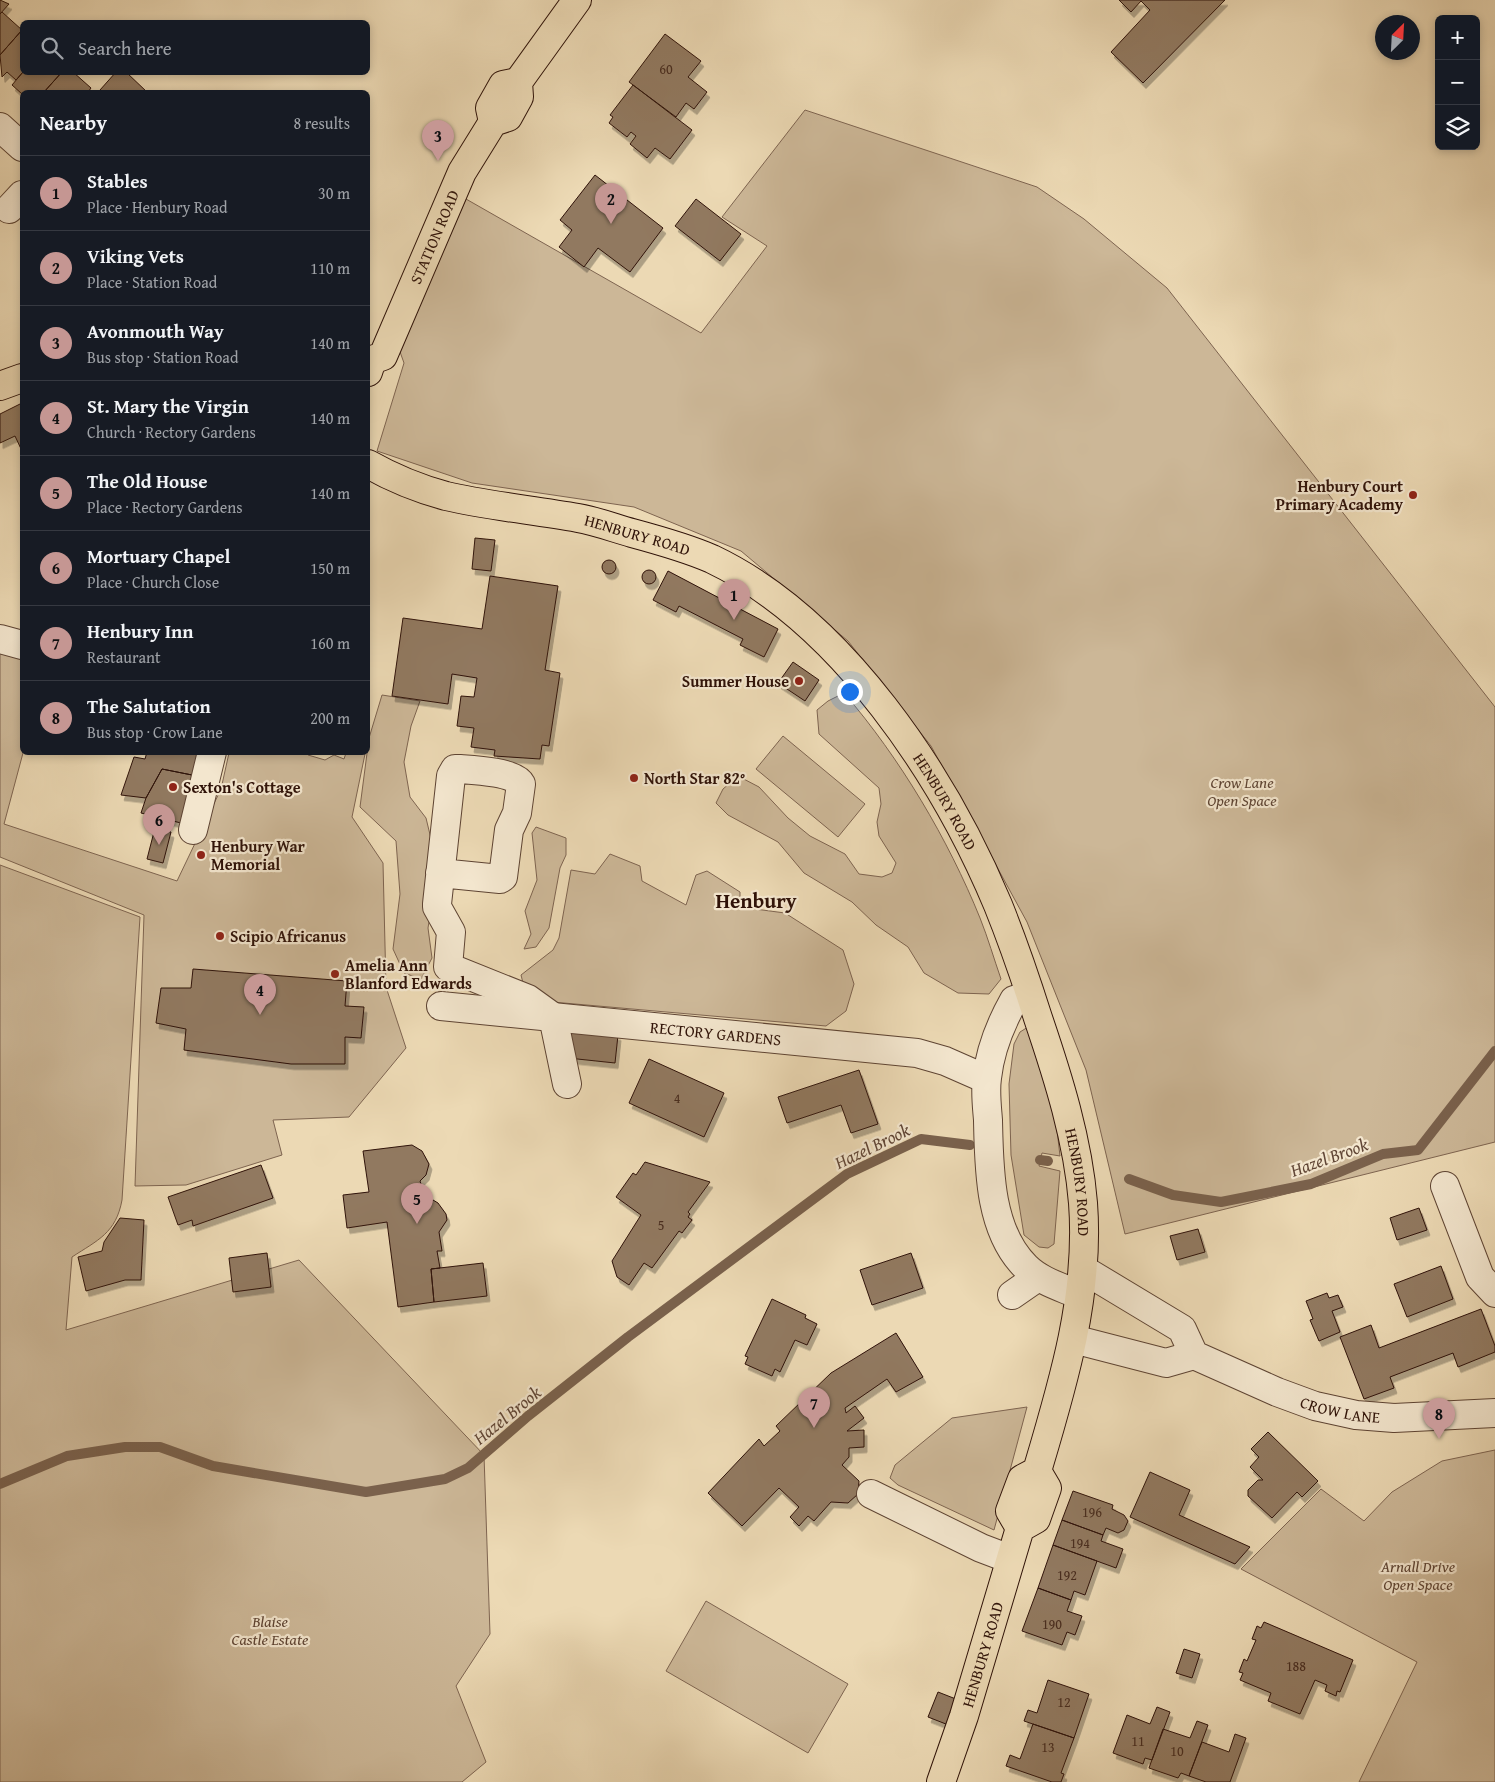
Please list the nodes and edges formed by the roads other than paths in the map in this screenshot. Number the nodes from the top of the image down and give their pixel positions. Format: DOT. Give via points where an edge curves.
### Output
graph roads {
  1 [pos="577,0"];
  2 [pos="0,127"];
  3 [pos="20,145"];
  4 [pos="20,379"];
  5 [pos="371,381"];
  6 [pos="0,386"];
  7 [pos="370,465"];
  8 [pos="0,639"];
  9 [pos="20,644"];
  10 [pos="211,755"];
  11 [pos="193,830"];
  12 [pos="440,873"];
  13 [pos="1030,995"];
  14 [pos="441,1006"];
  15 [pos="553,1017"];
  16 [pos="986,1079"];
  17 [pos="567,1084"];
  18 [pos="1445,1186"];
  19 [pos="1038,1277"];
  20 [pos="1082,1283"];
  21 [pos="1495,1293"];
  22 [pos="1012,1295"];
  23 [pos="1073,1339"];
  24 [pos="1194,1355"];
  25 [pos="1495,1413"];
  26 [pos="871,1494"];
  27 [pos="1010,1559"];
  28 [pos="941,1782"];
  1 -- 5 [label="main road, STATION ROAD" via="518,82 503,85 490,108 493,122 462,172"];
  2 -- 3 [label="street"];
  4 -- 6 [label="main road"];
  7 -- 13 [label="main road, HENBURY ROAD" via="443,495 581,518 657,540 711,559 800,616 843,656 876,697 939,791 998,906"];
  8 -- 9 [label="street"];
  10 -- 11 [label="street"];
  12 -- 15 [label="street" via="437,907 451,932 448,967 528,999"];
  13 -- 16 [label="street" via="1014,1000 998,1028"];
  13 -- 20 [label="main road, HENBURY ROAD" via="1057,1074 1075,1156 1083,1202"];
  14 -- 15 [label="street, RECTORY GARDENS"];
  15 -- 16 [label="street, RECTORY GARDENS" via="917,1053"];
  15 -- 17 [label="street"];
  16 -- 19 [label="street" via="990,1164 1004,1236 1026,1267"];
  18 -- 21 [label="street" via="1480,1277"];
  19 -- 20 [label="street"];
  19 -- 22 [label="street"];
  20 -- 23 [label="main road, HENBURY ROAD"];
  20 -- 24 [label="street" via="1182,1329"];
  23 -- 24 [label="street" via="1166,1363"];
  23 -- 27 [label="main road, HENBURY ROAD" via="1037,1472 1022,1479 1010,1511 1020,1528"];
  24 -- 25 [label="street, CROW LANE" via="1277,1392 1315,1406 1356,1415 1394,1418"];
  26 -- 27 [label="street"];
  27 -- 28 [label="main road, HENBURY ROAD"];
}
